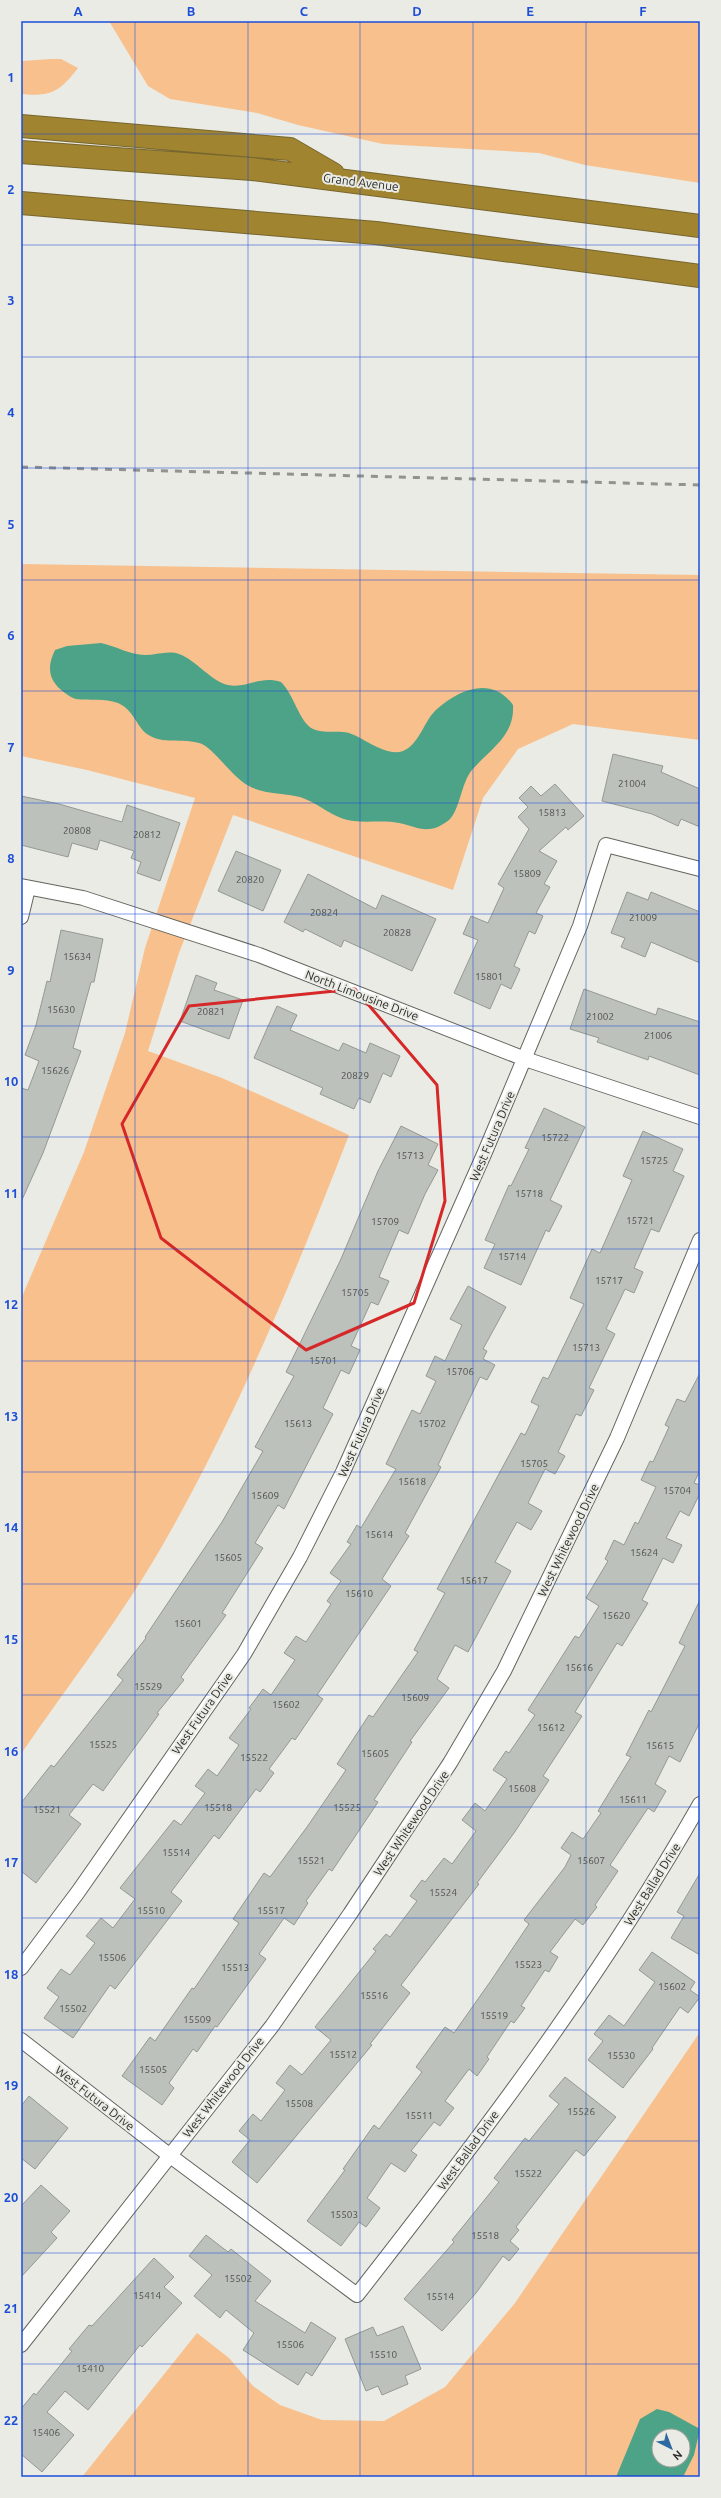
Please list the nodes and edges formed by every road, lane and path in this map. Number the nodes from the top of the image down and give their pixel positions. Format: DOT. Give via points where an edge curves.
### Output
graph roads {
  1 [pos="21,126"];
  2 [pos="21,152"];
  3 [pos="341,179"];
  4 [pos="21,203"];
  5 [pos="700,226"];
  6 [pos="700,276"];
  7 [pos="700,869"];
  8 [pos="24,887"];
  9 [pos="21,916"];
  10 [pos="525,1059"];
  11 [pos="700,1117"];
  12 [pos="700,1240"];
  13 [pos="700,1804"];
  14 [pos="21,1968"];
  15 [pos="21,2040"];
  16 [pos="169,2155"];
  17 [pos="21,2345"];
  1 -- 3 [label="highway" via="290,149"];
  2 -- 3 [label="highway, Grand Avenue" via="252,169"];
  3 -- 5 [label="highway, Grand Avenue"];
  4 -- 6 [label="highway" via="376,233"];
  7 -- 10 [label="street, West Futura Drive" via="606,845 580,926"];
  8 -- 9 [label="street"];
  8 -- 10 [label="street, North Limousine Drive" via="83,898 259,955"];
  10 -- 11 [label="street, North Limousine Drive"];
  10 -- 14 [label="street, West Futura Drive" via="343,1472 300,1557 244,1654 78,1892"];
  12 -- 16 [label="street, West Whitewood Drive" via="617,1438 504,1671 450,1763 350,1914 272,2026"];
  13 -- 16 [label="street, West Ballad Drive" via="661,1872 597,1971 464,2158 357,2295"];
  15 -- 16 [label="street, West Futura Drive"];
  16 -- 17 [label="street, West Whitewood Drive"];
}
